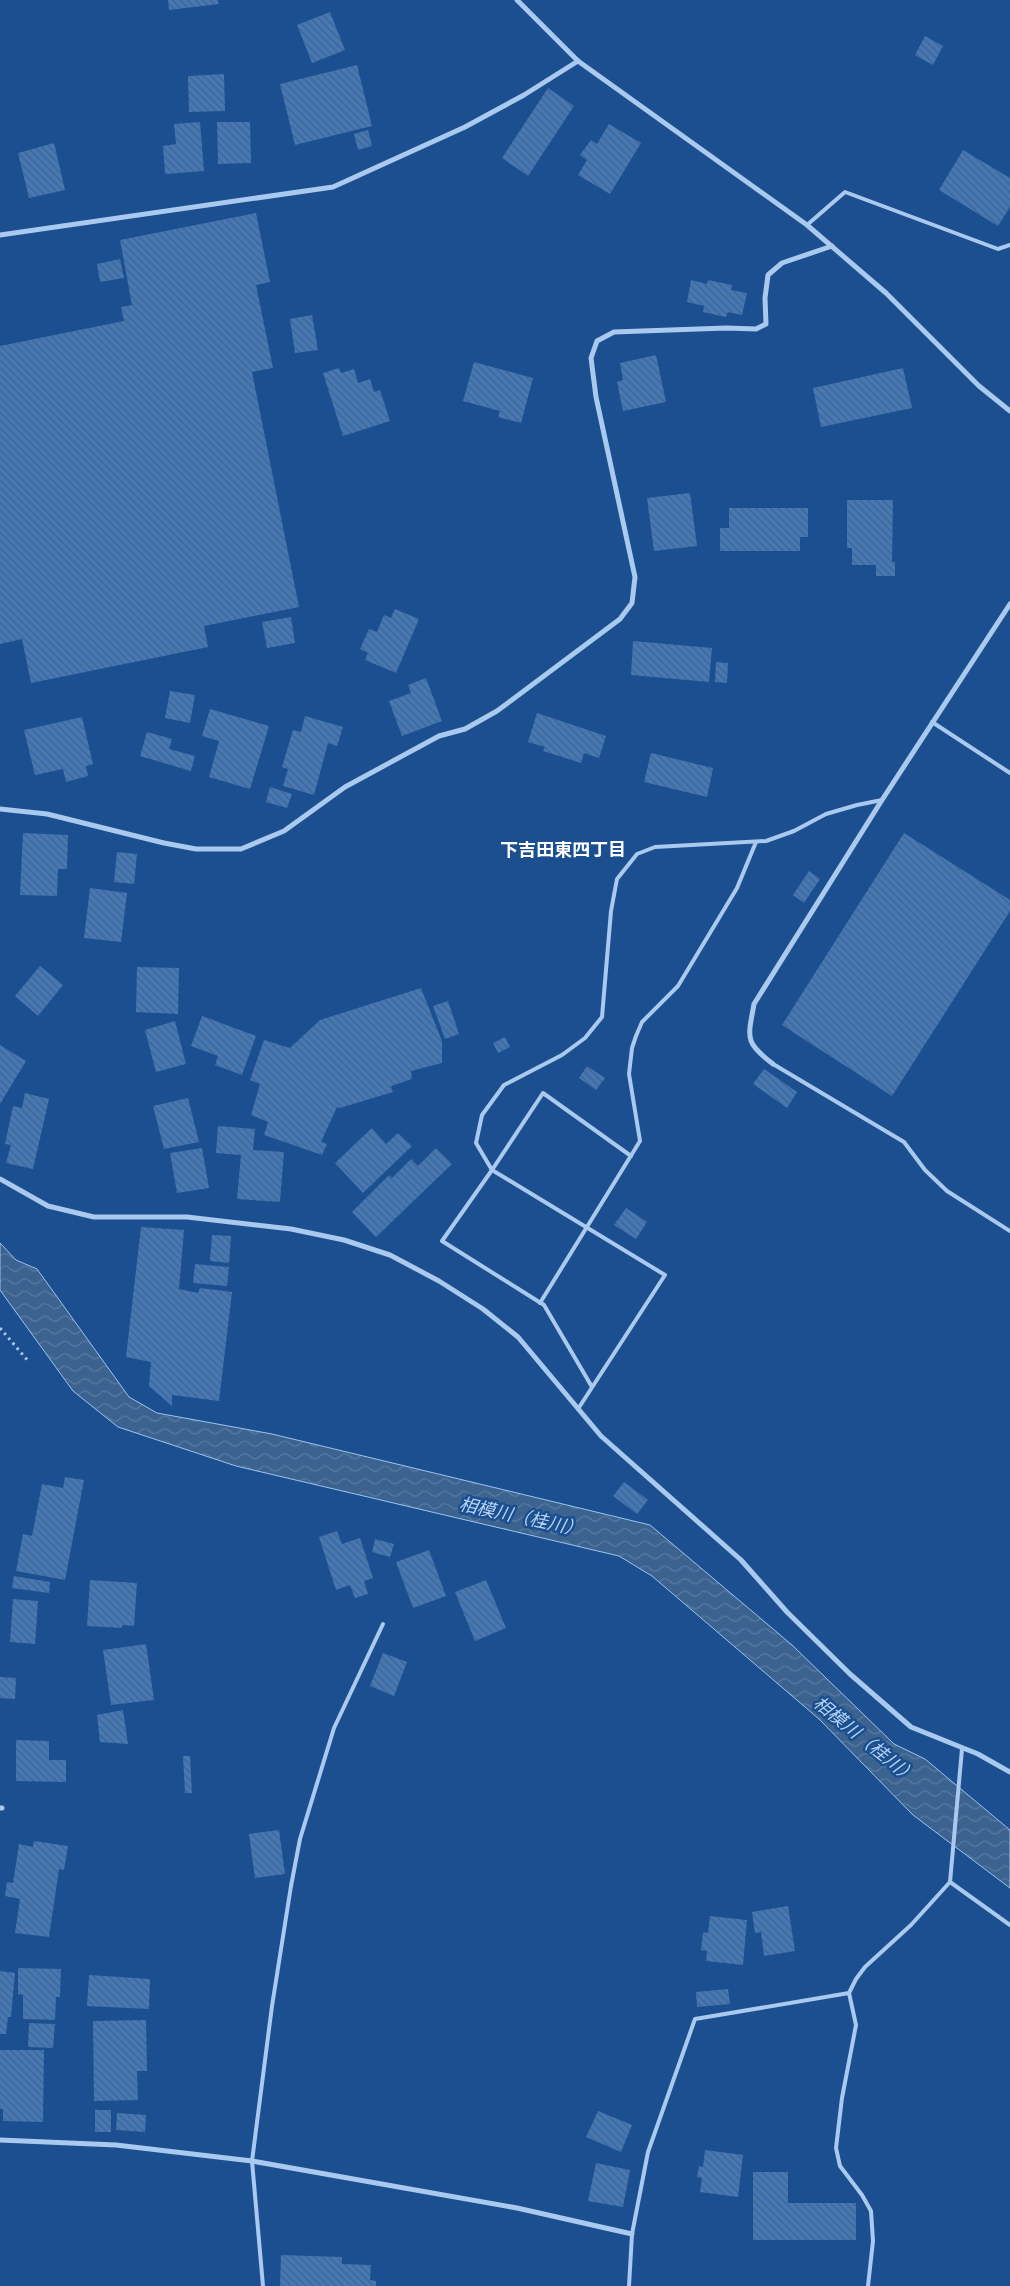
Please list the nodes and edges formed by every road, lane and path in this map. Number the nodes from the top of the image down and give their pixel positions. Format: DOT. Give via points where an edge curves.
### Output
graph roads {
  1 [pos="518,0"];
  2 [pos="578,60"];
  3 [pos="807,225"];
  4 [pos="0,235"];
  5 [pos="1010,245"];
  6 [pos="832,246"];
  7 [pos="1010,411"];
  8 [pos="1010,604"];
  9 [pos="932,722"];
  10 [pos="1010,773"];
  11 [pos="882,800"];
  12 [pos="0,809"];
  13 [pos="756,842"];
  14 [pos="774,1064"];
  15 [pos="631,1156"];
  16 [pos="492,1170"];
  17 [pos="0,1179"];
  18 [pos="586,1227"];
  19 [pos="1010,1231"];
  20 [pos="540,1303"];
  21 [pos="0,1328"];
  22 [pos="29,1362"];
  23 [pos="592,1386"];
  24 [pos="578,1409"];
  25 [pos="383,1624"];
  26 [pos="962,1749"];
  27 [pos="1010,1772"];
  28 [pos="950,1882"];
  29 [pos="1010,1925"];
  30 [pos="849,1993"];
  31 [pos="0,2140"];
  32 [pos="252,2161"];
  33 [pos="632,2234"];
  34 [pos="263,2286"];
  35 [pos="629,2286"];
  36 [pos="868,2286"];
  1 -- 2 [label="street"];
  2 -- 3 [label="street"];
  2 -- 4 [label="street" via="524,95 465,127 333,187"];
  3 -- 5 [label="lane" via="845,192 998,249"];
  3 -- 6 [label="street"];
  6 -- 7 [label="street" via="886,293 979,386"];
  6 -- 12 [label="street" via="782,263 768,275 766,324 756,330 614,332 597,341 592,358 596,397 635,576 632,603 620,620 497,711 464,729 439,736 345,787 284,832 241,849 196,849 164,844 47,814"];
  8 -- 9 [label="street"];
  9 -- 10 [label="lane"];
  9 -- 11 [label="street"];
  11 -- 13 [label="lane" via="826,814 794,831"];
  11 -- 14 [label="street" via="754,1004 748,1036 756,1051"];
  13 -- 15 [label="lane" via="737,888 678,986 642,1022 636,1036 629,1074 640,1140"];
  13 -- 16 [label="lane" via="655,847 637,854 617,879 611,911 602,1017 585,1038 562,1055 504,1084 482,1115 476,1143"];
  14 -- 19 [label="lane" via="904,1142 947,1192"];
  15 -- 16 [label="lane" via="543,1093"];
  15 -- 18 [label="lane"];
  16 -- 18 [label="lane"];
  16 -- 20 [label="lane" via="442,1241"];
  17 -- 24 [label="street" via="48,1206 94,1217 187,1217 291,1229 344,1240 390,1255 439,1281 518,1337"];
  18 -- 20 [label="lane"];
  18 -- 23 [label="lane" via="666,1274"];
  20 -- 23 [label="lane"];
  21 -- 22 [label="path"];
  23 -- 24 [label="lane"];
  24 -- 26 [label="street" via="601,1436 741,1560 787,1612 857,1680 911,1727"];
  25 -- 32 [label="lane" via="334,1728 300,1839 272,2006"];
  26 -- 27 [label="street"];
  26 -- 28 [label="lane"];
  28 -- 29 [label="lane"];
  28 -- 30 [label="lane" via="912,1925 865,1967"];
  30 -- 33 [label="lane" via="695,2019 648,2152"];
  30 -- 36 [label="lane" via="856,2025 836,2148 840,2166 871,2211 873,2241"];
  31 -- 32 [label="street" via="116,2145"];
  32 -- 33 [label="street" via="517,2208"];
  32 -- 34 [label="lane"];
  33 -- 35 [label="lane"];
}
